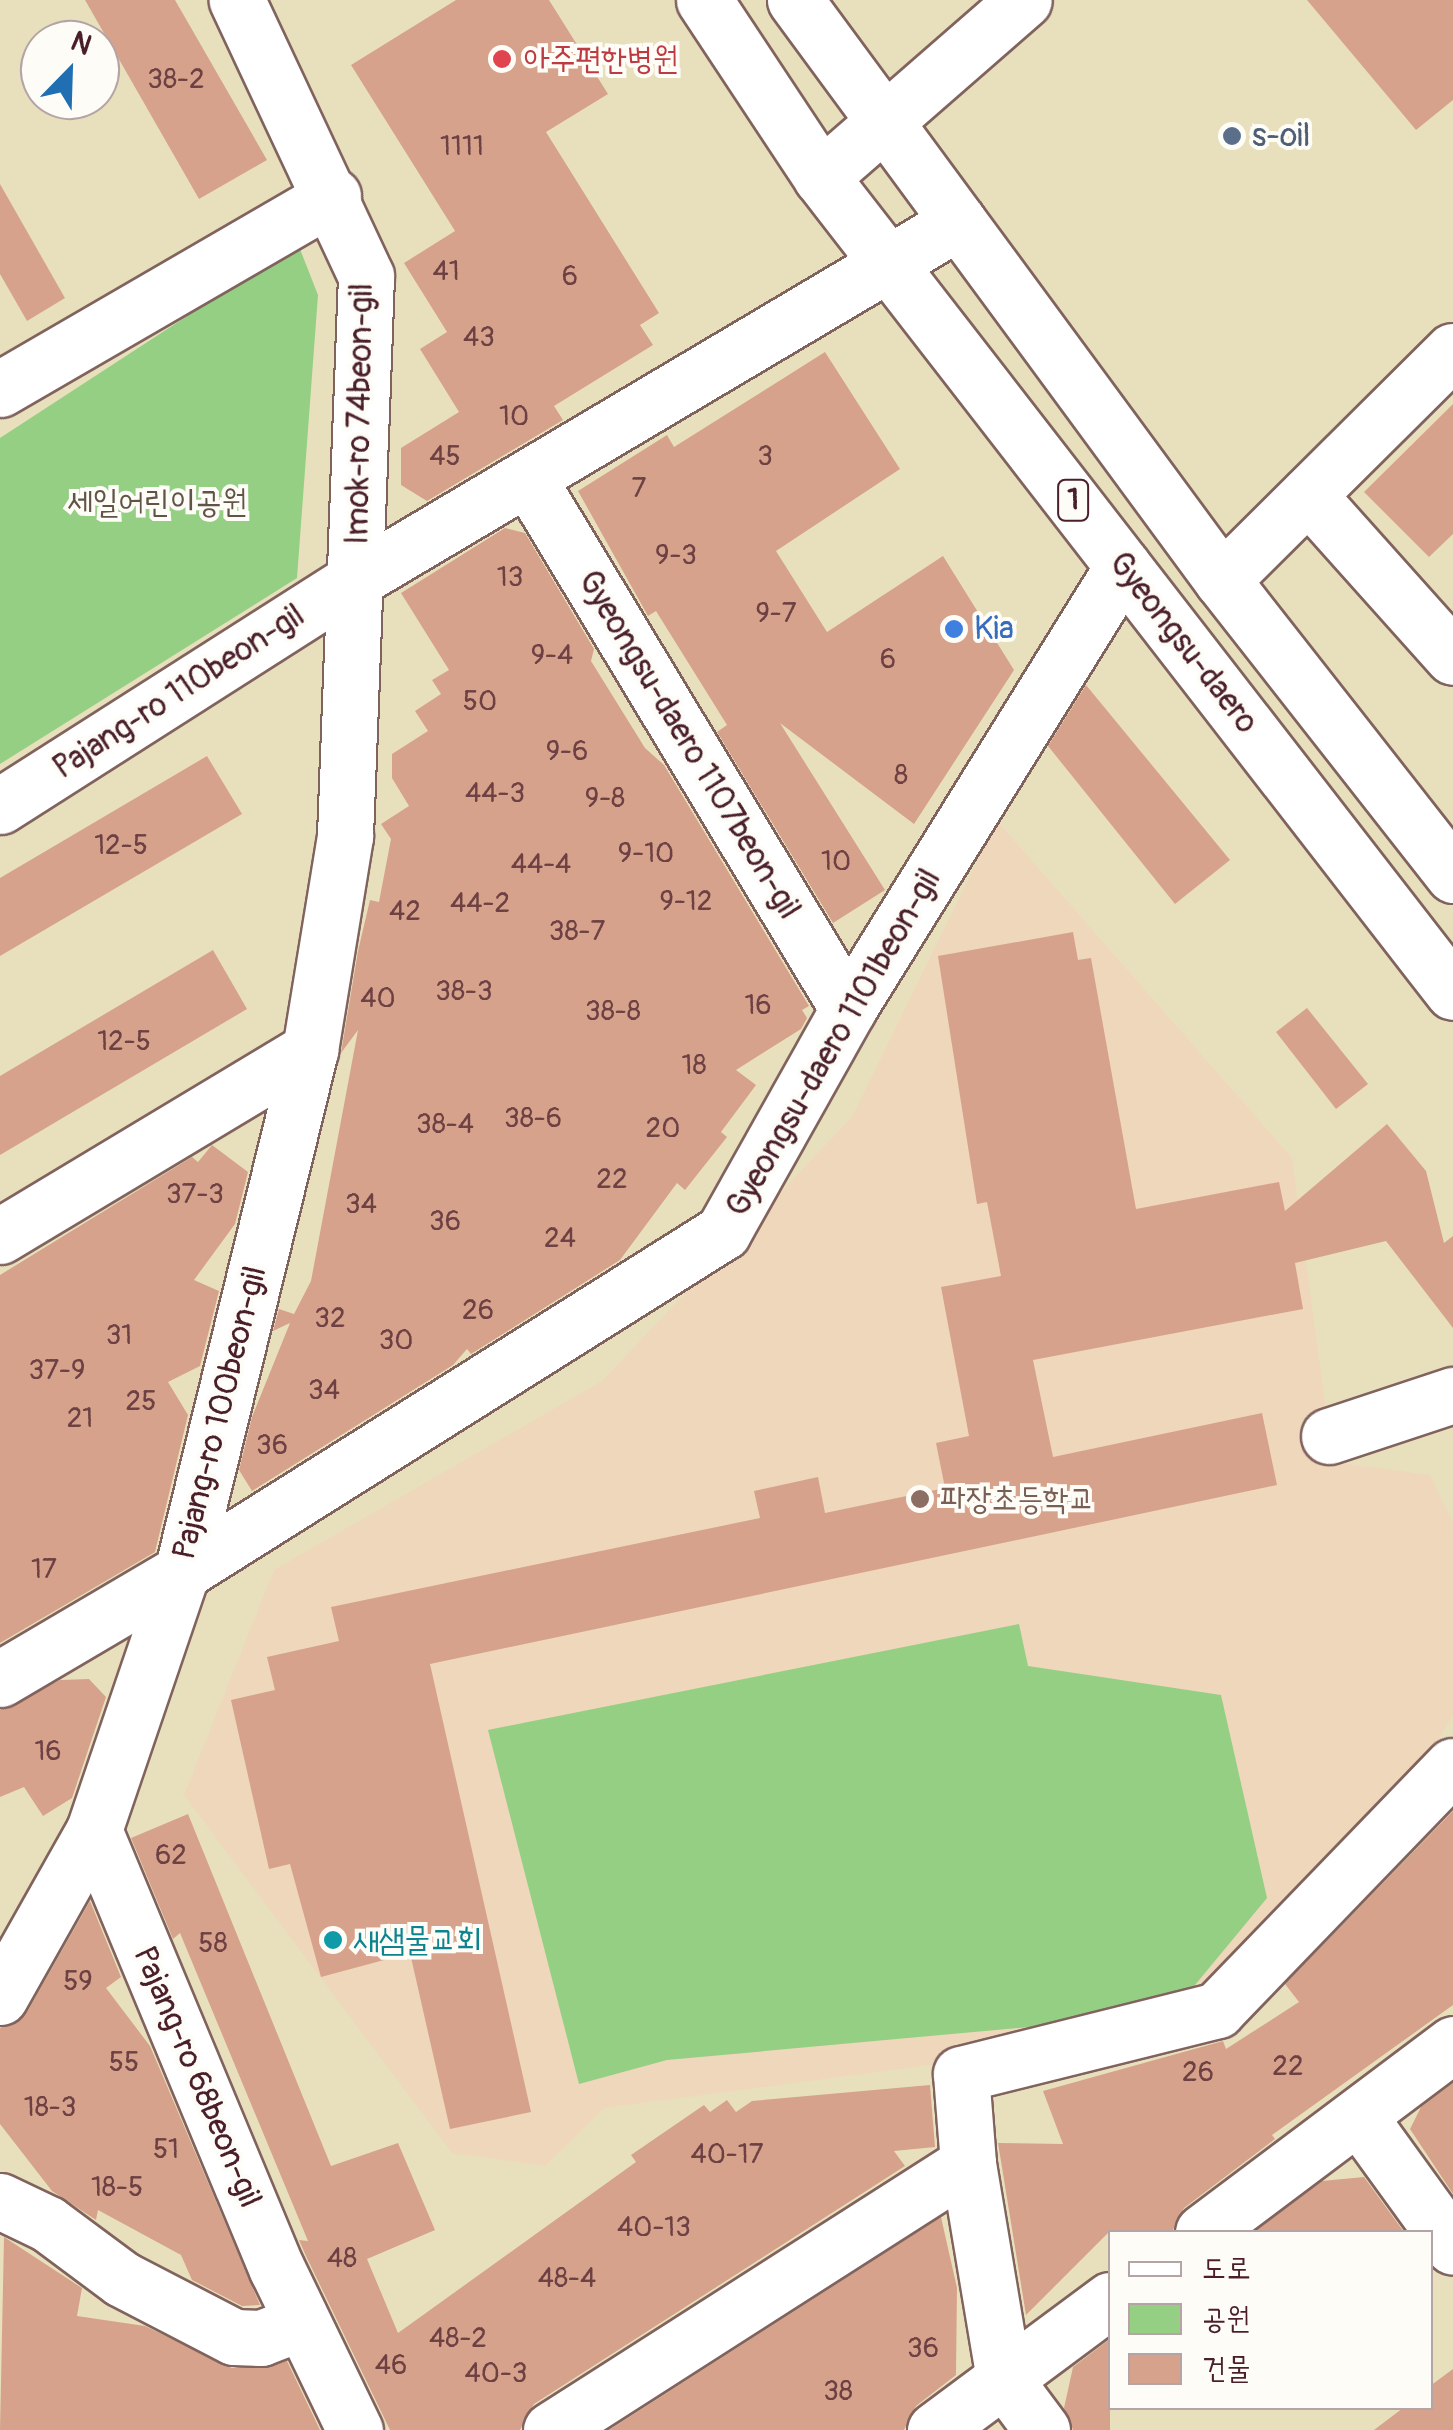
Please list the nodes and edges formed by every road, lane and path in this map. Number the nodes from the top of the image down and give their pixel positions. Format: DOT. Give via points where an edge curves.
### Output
graph roads {
  1 [pos="237,0"];
  2 [pos="704,0"];
  3 [pos="796,0"];
  4 [pos="1024,0"];
  5 [pos="884,125"];
  6 [pos="821,176"];
  7 [pos="333,196"];
  8 [pos="958,222"];
  9 [pos="892,264"];
  10 [pos="1453,351"];
  11 [pos="1076,383"];
  12 [pos="0,389"];
  13 [pos="1016,426"];
  14 [pos="529,480"];
  15 [pos="1308,495"];
  16 [pos="1123,566"];
  17 [pos="358,578"];
  18 [pos="1222,580"];
  19 [pos="1453,657"];
  20 [pos="0,806"];
  21 [pos="1453,875"];
  22 [pos="1453,992"];
  23 [pos="848,1009"];
  24 [pos="310,1050"];
  25 [pos="0,1236"];
  26 [pos="1453,1395"];
  27 [pos="1329,1436"];
  28 [pos="182,1572"];
  29 [pos="0,1679"];
  30 [pos="1453,1766"];
  31 [pos="94,1830"];
  32 [pos="0,1996"];
  33 [pos="1453,2044"];
  34 [pos="1359,2117"];
  35 [pos="968,2162"];
  36 [pos="0,2201"];
  37 [pos="1205,2230"];
  38 [pos="1453,2248"];
  39 [pos="1108,2301"];
  40 [pos="302,2322"];
  41 [pos="1004,2379"];
  42 [pos="355,2430"];
  43 [pos="551,2430"];
  44 [pos="935,2430"];
  45 [pos="1042,2430"];
  1 -- 7 [label="street, Imok-ro 74beon-gil"];
  2 -- 6 [label="street, Gyeongsu-daero / 1"];
  3 -- 5 [label="street, 1"];
  4 -- 5 [label="street"];
  5 -- 6 [label="street"];
  5 -- 8 [label="street, 1"];
  6 -- 9 [label="street, Gyeongsu-daero / 1"];
  7 -- 12 [label="street"];
  7 -- 17 [label="street, Imok-ro 74beon-gil" via="366,276"];
  8 -- 9 [label="street"];
  8 -- 11 [label="street, 1"];
  9 -- 13 [label="street, Gyeongsu-daero / 1"];
  9 -- 14 [label="street"];
  10 -- 15 [label="street"];
  11 -- 13 [label="street"];
  11 -- 18 [label="street, 1"];
  13 -- 16 [label="street, Gyeongsu-daero / 1"];
  14 -- 17 [label="street"];
  14 -- 23 [label="street, Gyeongsu-daero 1107beon-gil"];
  15 -- 18 [label="street"];
  15 -- 19 [label="street"];
  16 -- 22 [label="street, Gyeongsu-daero / 1"];
  16 -- 23 [label="street, Gyeongsu-daero 1101beon-gil"];
  17 -- 20 [label="street, Pajang-ro 110beon-gil"];
  17 -- 24 [label="street, Pajang-ro 100beon-gil" via="344,836"];
  18 -- 21 [label="street, 1"];
  23 -- 28 [label="street, Gyeongsu-daero 1101beon-gil" via="723,1232"];
  24 -- 25 [label="street"];
  24 -- 28 [label="street, Pajang-ro 100beon-gil"];
  26 -- 27 [label="street"];
  28 -- 29 [label="street, Pajang-ro 100beon-gil"];
  28 -- 31 [label="street"];
  30 -- 35 [label="street" via="1217,2010 961,2074"];
  31 -- 32 [label="street"];
  31 -- 40 [label="street, Pajang-ro 68beon-gil"];
  33 -- 34 [label="street"];
  34 -- 37 [label="street"];
  34 -- 38 [label="street"];
  35 -- 41 [label="street"];
  35 -- 43 [label="street"];
  36 -- 40 [label="street" via="48,2224 122,2279 234,2338 261,2338"];
  39 -- 41 [label="street"];
  40 -- 42 [label="street, Pajang-ro 68beon-gil"];
  41 -- 44 [label="street"];
  41 -- 45 [label="street"];
}
